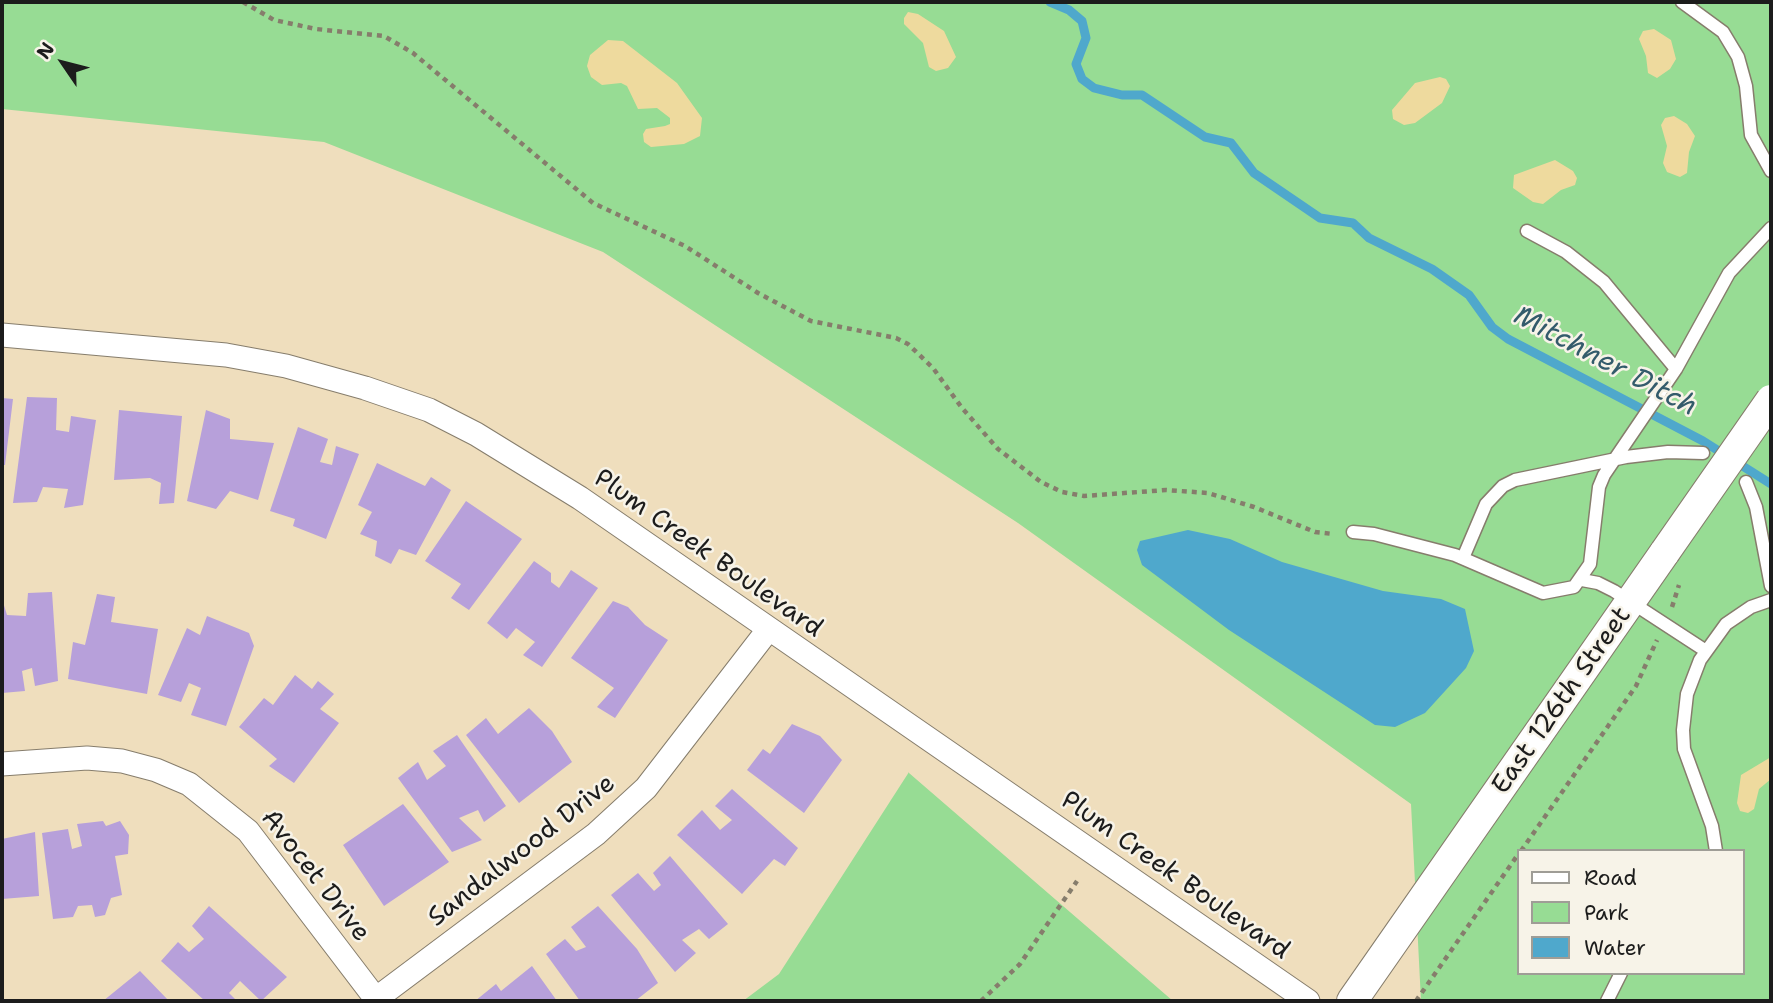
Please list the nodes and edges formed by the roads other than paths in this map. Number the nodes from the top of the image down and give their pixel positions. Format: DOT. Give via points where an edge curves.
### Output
graph roads {
  1 [pos="1682,2"];
  2 [pos="1771,171"];
  3 [pos="1771,228"];
  4 [pos="1527,232"];
  5 [pos="2,335"];
  6 [pos="1676,369"];
  7 [pos="1771,400"];
  8 [pos="1703,453"];
  9 [pos="1613,459"];
  10 [pos="1746,482"];
  11 [pos="1353,532"];
  12 [pos="1462,558"];
  13 [pos="1582,580"];
  14 [pos="1771,586"];
  15 [pos="1771,600"];
  16 [pos="1631,602"];
  17 [pos="768,630"];
  18 [pos="1706,651"];
  19 [pos="2,764"];
  20 [pos="1716,849"];
  21 [pos="1620,975"];
  22 [pos="375,1000"];
  23 [pos="1308,1001"];
  24 [pos="1352,1001"];
  25 [pos="1607,1001"];
  1 -- 2 [label="lane" via="1723,32 1738,57 1751,135"];
  3 -- 6 [label="lane" via="1729,273"];
  4 -- 6 [label="lane" via="1566,252 1604,282"];
  5 -- 17 [label="street, Plum Creek Boulevard" via="226,355 286,366 429,410 580,498"];
  6 -- 9 [label="lane"];
  7 -- 16 [label="street, East 126th Street, bridge" via="1673,564"];
  8 -- 9 [label="lane"];
  9 -- 12 [label="lane" via="1503,486 1486,504"];
  9 -- 13 [label="lane" via="1599,487 1590,564"];
  10 -- 14 [label="lane" via="1756,506"];
  11 -- 12 [label="lane"];
  12 -- 13 [label="lane" via="1543,593 1568,590"];
  13 -- 16 [label="lane" via="1598,583"];
  15 -- 18 [label="lane" via="1739,613"];
  16 -- 18 [label="lane"];
  16 -- 24 [label="street, East 126th Street"];
  17 -- 22 [label="street, Sandalwood Drive" via="646,788 596,834"];
  17 -- 23 [label="street, Plum Creek Boulevard"];
  18 -- 20 [label="lane" via="1687,694 1683,730 1688,762"];
  19 -- 22 [label="street, Avocet Drive" via="87,758 122,761 189,784 248,831"];
  21 -- 25 [label="lane"];
}
